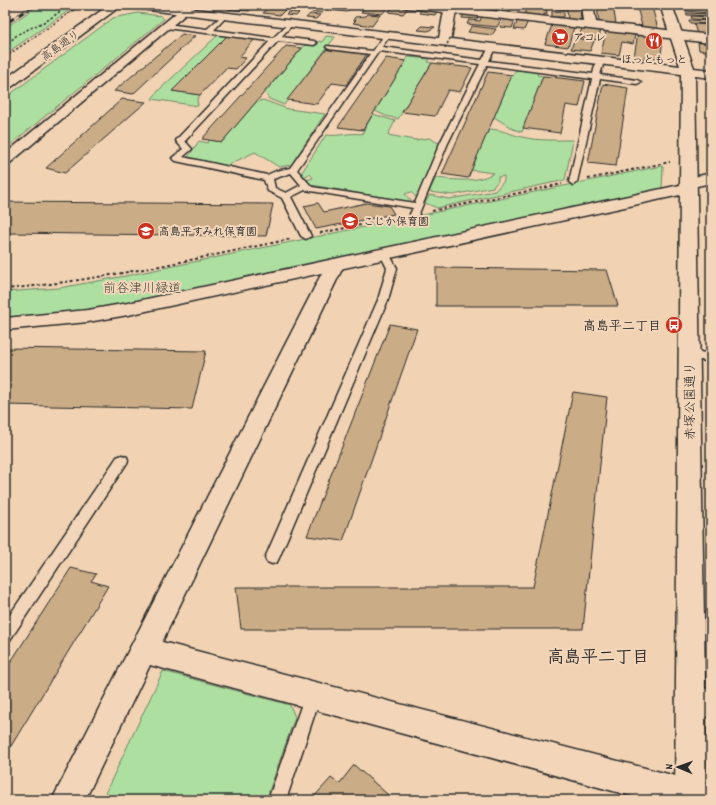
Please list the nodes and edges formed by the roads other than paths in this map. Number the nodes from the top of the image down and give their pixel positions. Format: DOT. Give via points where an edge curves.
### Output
graph roads {
  1 [pos="116,5"];
  2 [pos="132,5"];
  3 [pos="408,5"];
  4 [pos="587,5"];
  5 [pos="666,5"];
  6 [pos="451,7"];
  7 [pos="188,8"];
  8 [pos="516,11"];
  9 [pos="224,16"];
  10 [pos="290,24"];
  11 [pos="590,25"];
  12 [pos="166,26"];
  13 [pos="208,32"];
  14 [pos="387,35"];
  15 [pos="676,35"];
  16 [pos="711,39"];
  17 [pos="275,40"];
  18 [pos="314,43"];
  19 [pos="444,45"];
  20 [pos="329,47"];
  21 [pos="492,48"];
  22 [pos="376,51"];
  23 [pos="600,61"];
  24 [pos="484,63"];
  25 [pos="688,71"];
  26 [pos="711,74"];
  27 [pos="596,77"];
  28 [pos="637,82"];
  29 [pos="5,85"];
  30 [pos="5,160"];
  31 [pos="293,170"];
  32 [pos="268,178"];
  33 [pos="711,178"];
  34 [pos="573,182"];
  35 [pos="688,185"];
  36 [pos="307,186"];
  37 [pos="286,196"];
  38 [pos="306,236"];
  39 [pos="385,254"];
  40 [pos="335,265"];
  41 [pos="5,324"];
  42 [pos="689,354"];
  43 [pos="711,358"];
  44 [pos="122,460"];
  45 [pos="272,558"];
  46 [pos="5,635"];
  47 [pos="143,650"];
  48 [pos="312,695"];
  49 [pos="701,702"];
  50 [pos="691,798"];
  51 [pos="68,800"];
  52 [pos="277,800"];
  1 -- 29 [label="street, 高島通り"];
  2 -- 7 [label="street"];
  3 -- 6 [label="street"];
  4 -- 11 [label="street"];
  5 -- 15 [label="street, 赤塚公園通り"];
  6 -- 8 [label="street"];
  6 -- 19 [label="street"];
  7 -- 9 [label="street"];
  7 -- 12 [label="street"];
  8 -- 11 [label="street"];
  9 -- 10 [label="street"];
  9 -- 13 [label="lane"];
  10 -- 14 [label="street"];
  10 -- 17 [label="lane"];
  11 -- 15 [label="street"];
  12 -- 13 [label="lane"];
  12 -- 30 [label="street"];
  13 -- 17 [label="lane"];
  14 -- 19 [label="street"];
  14 -- 22 [label="lane"];
  15 -- 16 [label="street"];
  15 -- 25 [label="street, 赤塚公園通り"];
  17 -- 18 [label="lane"];
  17 -- 32 [label="lane" via="180,141 188,149 176,158"];
  19 -- 21 [label="street"];
  20 -- 22 [label="lane"];
  21 -- 23 [label="street"];
  21 -- 24 [label="lane"];
  22 -- 24 [label="lane"];
  22 -- 31 [label="lane"];
  23 -- 25 [label="street"];
  23 -- 27 [label="lane"];
  24 -- 27 [label="lane"];
  24 -- 36 [label="lane" via="444,143 417,210 309,189"];
  25 -- 26 [label="street"];
  25 -- 35 [label="street, 赤塚公園通り"];
  27 -- 28 [label="lane"];
  27 -- 34 [label="lane"];
  31 -- 32 [label="lane"];
  31 -- 36 [label="lane"];
  32 -- 37 [label="lane" via="271,189"];
  33 -- 35 [label="street"];
  35 -- 39 [label="street"];
  35 -- 42 [label="street, 赤塚公園通り"];
  36 -- 37 [label="lane"];
  37 -- 38 [label="lane"];
  39 -- 40 [label="street"];
  39 -- 45 [label="lane" via="392,268 383,300"];
  40 -- 41 [label="street" via="128,310"];
  40 -- 47 [label="street"];
  42 -- 43 [label="lane"];
  42 -- 49 [label="street, 赤塚公園通り"];
  44 -- 46 [label="lane"];
  47 -- 48 [label="street"];
  47 -- 51 [label="street"];
  48 -- 50 [label="street"];
  48 -- 52 [label="lane"];
  49 -- 50 [label="street, 赤塚公園通り"];
}
